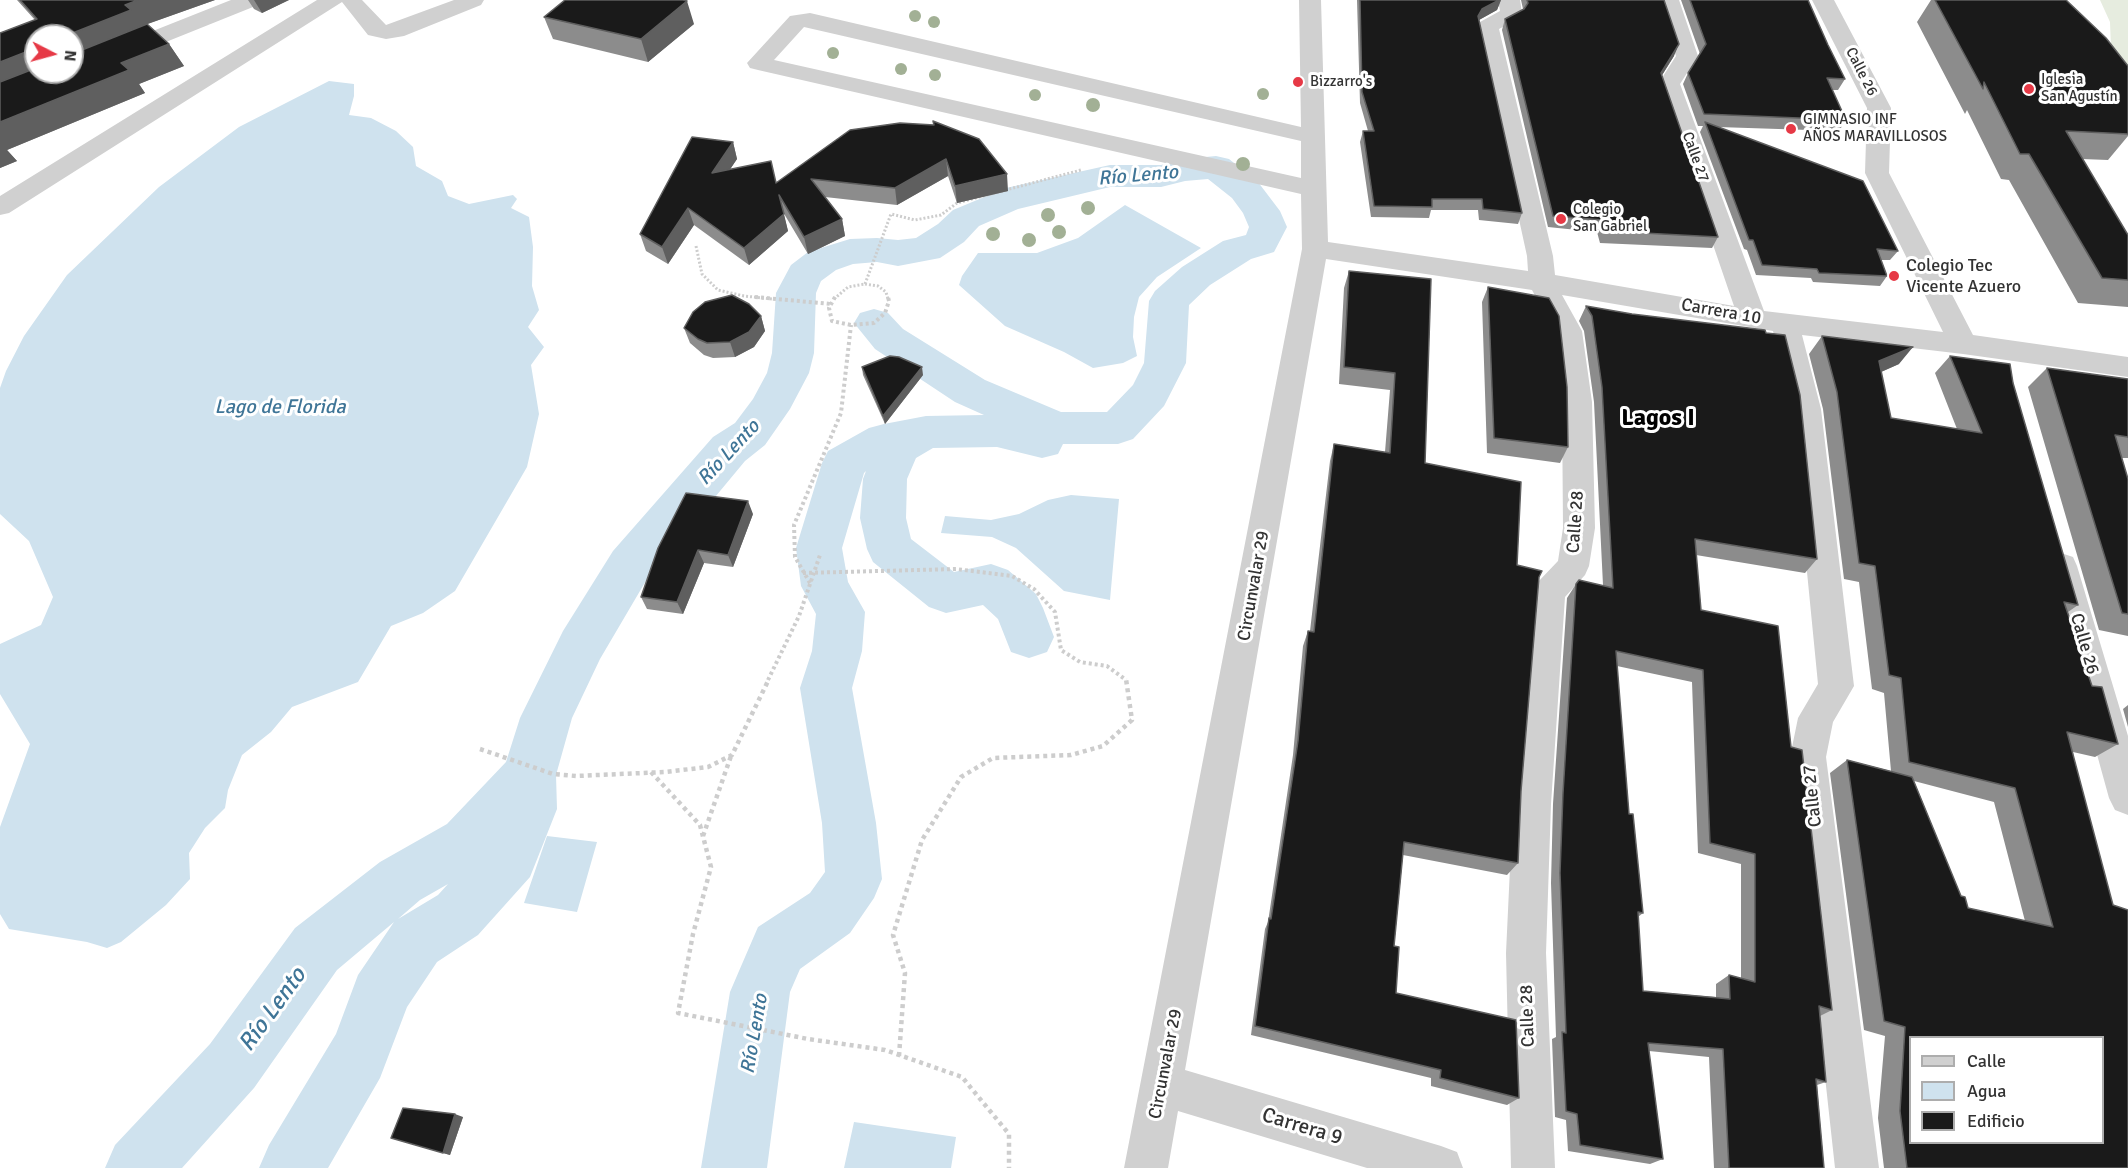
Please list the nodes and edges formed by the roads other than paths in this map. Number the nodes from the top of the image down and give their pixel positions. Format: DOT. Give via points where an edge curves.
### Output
graph roads {
  1 [pos="250,0"];
  2 [pos="332,0"];
  3 [pos="351,0"];
  4 [pos="473,0"];
  5 [pos="1310,0"];
  6 [pos="1509,0"];
  7 [pos="1668,0"];
  8 [pos="1823,0"];
  9 [pos="100,61"];
  10 [pos="1312,136"];
  11 [pos="1315,189"];
  12 [pos="0,207"];
  13 [pos="1316,249"];
  14 [pos="1542,282"];
  15 [pos="1769,320"];
  16 [pos="1963,344"];
  17 [pos="2128,368"];
  18 [pos="2053,536"];
  19 [pos="2128,798"];
  20 [pos="1162,1085"];
  21 [pos="1146,1168"];
  22 [pos="1441,1168"];
  23 [pos="1533,1168"];
  24 [pos="1857,1168"];
  1 -- 9 [label="street"];
  2 -- 12 [label="street"];
  3 -- 4 [label="street" via="376,30 396,30"];
  5 -- 10 [label="street, Circunvalar 29"];
  6 -- 14 [label="street, Calle 28" via="1512,13 1488,27 1540,256"];
  7 -- 15 [label="street, Calle 27" via="1687,56 1669,84"];
  8 -- 16 [label="street, Calle 26" via="1879,108 1877,173"];
  10 -- 11 [label="street, Circunvalar 29"];
  10 -- 11 [label="street" via="810,21 798,21 758,63"];
  11 -- 13 [label="street, Circunvalar 29"];
  13 -- 14 [label="street, Carrera 10"];
  13 -- 20 [label="street, Circunvalar 29"];
  14 -- 15 [label="street, Carrera 10"];
  14 -- 23 [label="street, Calle 28" via="1568,331 1577,402 1580,528 1573,566 1550,593 1532,804 1526,953"];
  15 -- 16 [label="street, Carrera 10"];
  15 -- 24 [label="street, Calle 27" via="1806,409 1835,676 1836,686 1816,718 1808,758"];
  16 -- 17 [label="street, Carrera 10" via="2008,365"];
  18 -- 19 [label="street, Calle 26"];
  20 -- 21 [label="street, Circunvalar 29"];
  20 -- 22 [label="street, Carrera 9"];
}
